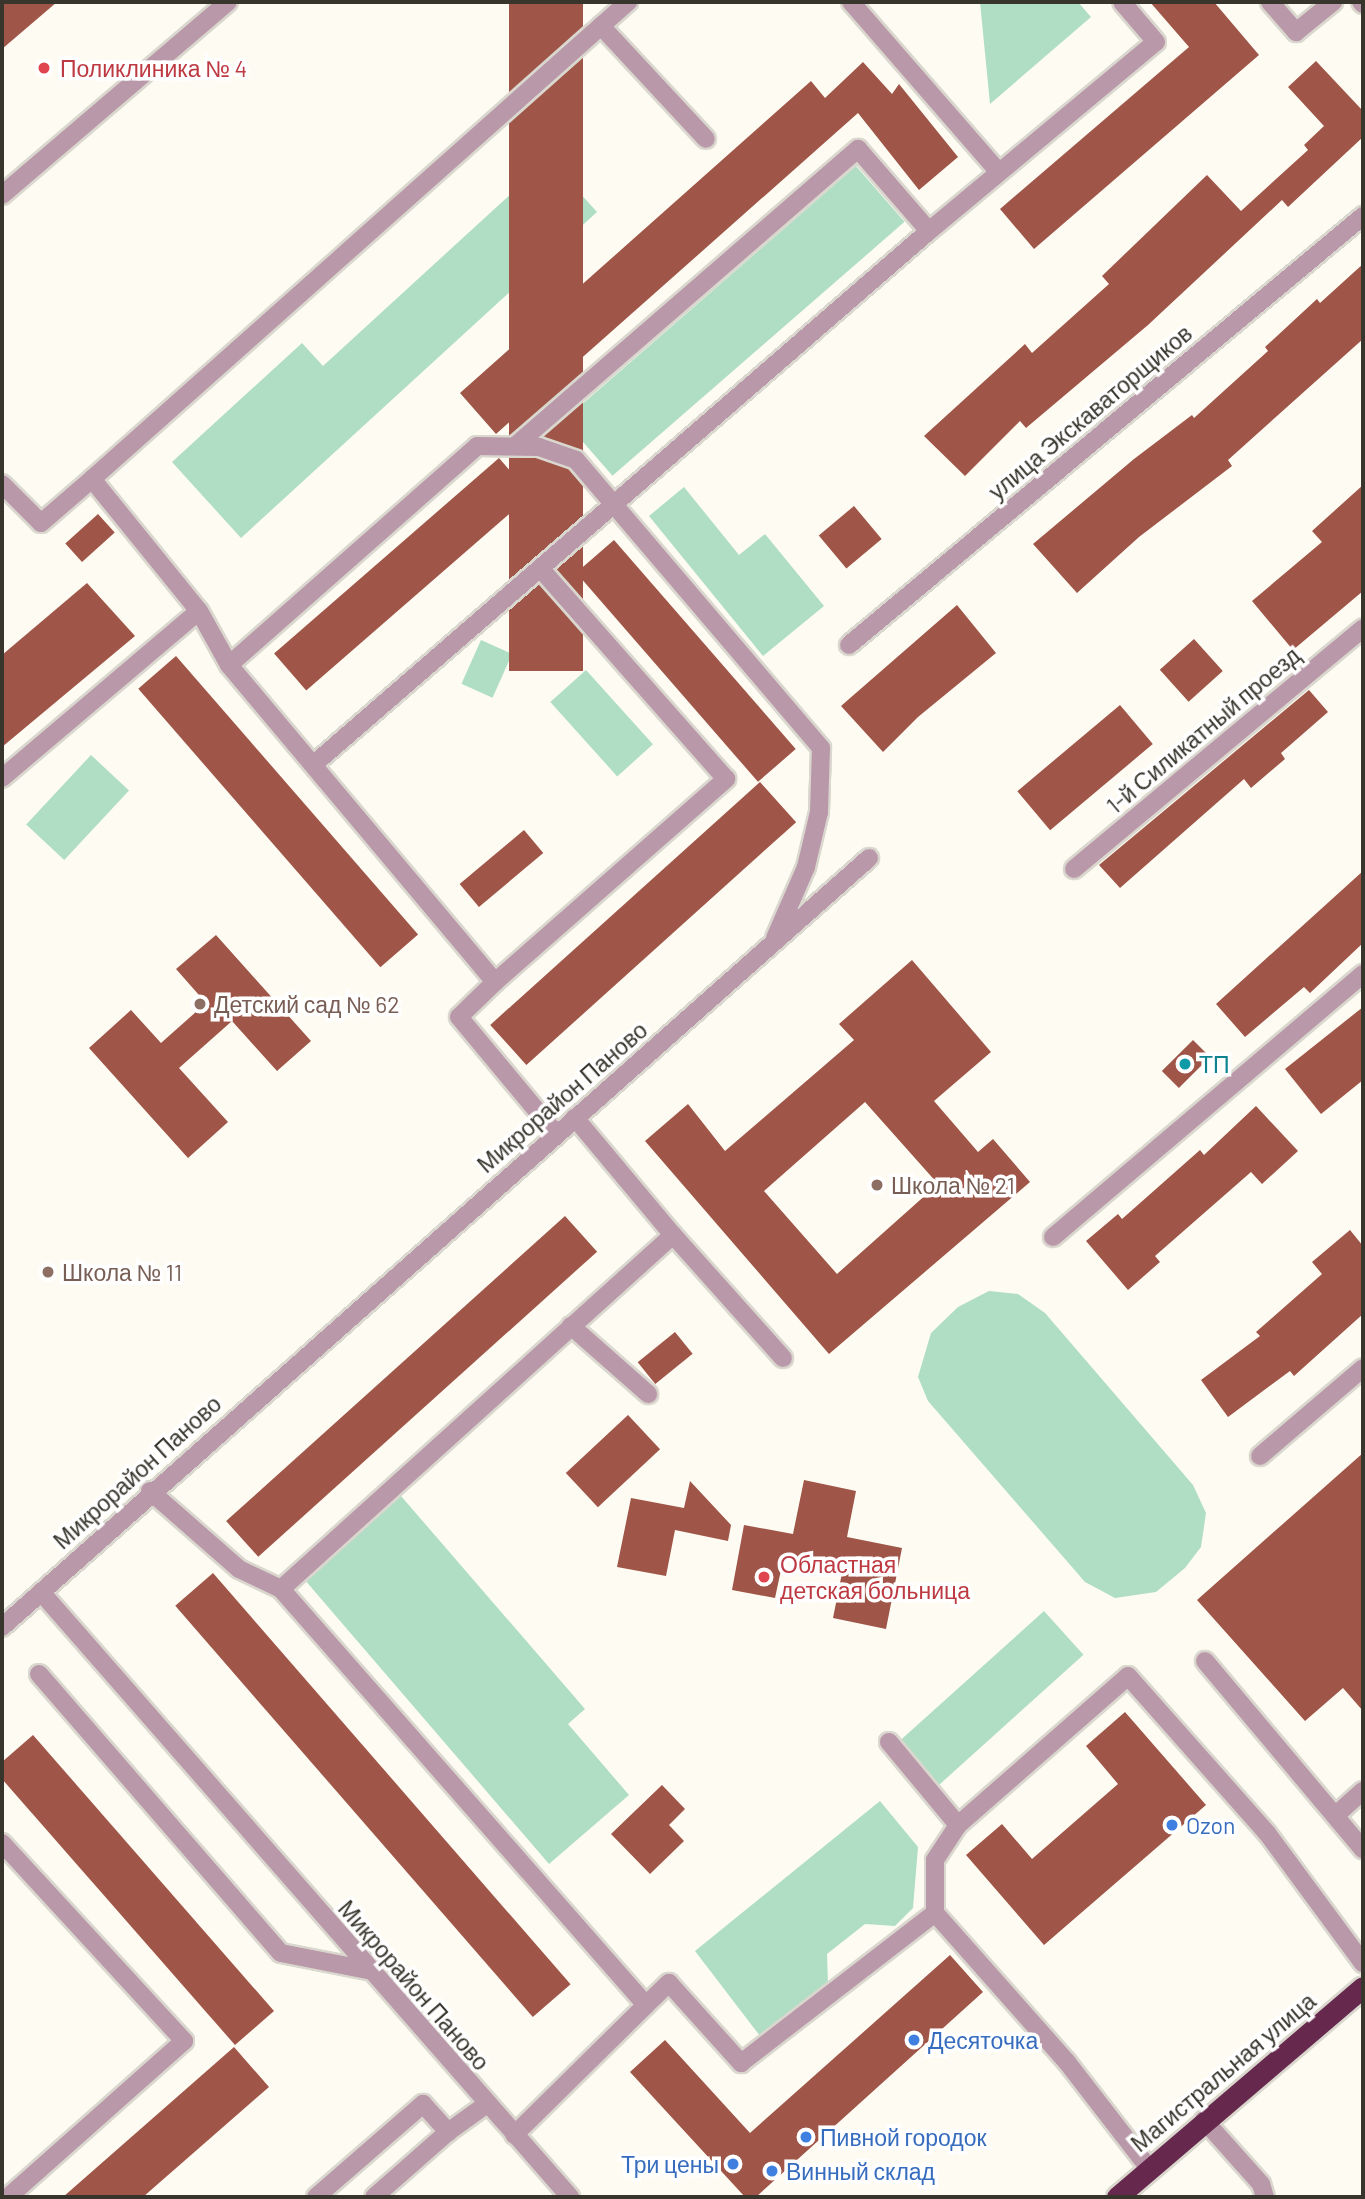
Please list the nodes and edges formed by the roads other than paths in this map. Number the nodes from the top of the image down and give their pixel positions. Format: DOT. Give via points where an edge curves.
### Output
graph roads {
  1 [pos="228,2"];
  2 [pos="628,2"];
  3 [pos="851,2"];
  4 [pos="1122,2"];
  5 [pos="1270,2"];
  6 [pos="1334,2"];
  7 [pos="601,26"];
  8 [pos="706,139"];
  9 [pos="999,173"];
  10 [pos="6,186"];
  11 [pos="1363,216"];
  12 [pos="929,231"];
  13 [pos="515,446"];
  14 [pos="92,480"];
  15 [pos="2,484"];
  16 [pos="615,505"];
  17 [pos="542,570"];
  18 [pos="199,611"];
  19 [pos="1363,628"];
  20 [pos="849,645"];
  21 [pos="229,666"];
  22 [pos="313,765"];
  23 [pos="2,778"];
  24 [pos="869,858"];
  25 [pos="1074,869"];
  26 [pos="772,945"];
  27 [pos="1363,974"];
  28 [pos="495,982"];
  29 [pos="575,1118"];
  30 [pos="556,1134"];
  31 [pos="673,1234"];
  32 [pos="1053,1237"];
  33 [pos="571,1326"];
  34 [pos="783,1359"];
  35 [pos="1363,1368"];
  36 [pos="648,1394"];
  37 [pos="1260,1455"];
  38 [pos="150,1491"];
  39 [pos="281,1589"];
  40 [pos="41,1592"];
  41 [pos="2,1628"];
  42 [pos="1205,1661"];
  43 [pos="38,1674"];
  44 [pos="889,1742"];
  45 [pos="1363,1791"];
  46 [pos="1336,1815"];
  47 [pos="958,1825"];
  48 [pos="2,1843"];
  49 [pos="1363,1849"];
  50 [pos="934,1913"];
  51 [pos="1363,1963"];
  52 [pos="368,1970"];
  53 [pos="1363,1987"];
  54 [pos="646,2005"];
  55 [pos="487,2104"];
  56 [pos="1204,2120"];
  57 [pos="448,2132"];
  58 [pos="514,2135"];
  59 [pos="1149,2168"];
  60 [pos="8,2197"];
  61 [pos="316,2197"];
  62 [pos="374,2197"];
  63 [pos="570,2197"];
  64 [pos="1117,2197"];
  65 [pos="1265,2197"];
  1 -- 10 [label="street"];
  2 -- 7 [label="street"];
  3 -- 9 [label="street"];
  4 -- 9 [label="street" via="1156,42"];
  5 -- 6 [label="street" via="1296,32"];
  7 -- 8 [label="street"];
  7 -- 14 [label="street"];
  9 -- 12 [label="street"];
  11 -- 20 [label="street, улица Экскаваторщиков"];
  12 -- 13 [label="street" via="858,149"];
  12 -- 16 [label="street"];
  13 -- 16 [label="street" via="539,447 576,460"];
  13 -- 21 [label="street" via="477,446"];
  14 -- 15 [label="street" via="41,523"];
  14 -- 18 [label="street"];
  16 -- 17 [label="street"];
  16 -- 26 [label="street" via="821,748 819,812 806,867"];
  17 -- 22 [label="street"];
  17 -- 28 [label="street" via="726,779"];
  18 -- 21 [label="street"];
  18 -- 23 [label="street"];
  19 -- 25 [label="street, 1-й Силикатный проезд"];
  21 -- 22 [label="street"];
  22 -- 28 [label="street"];
  24 -- 26 [label="street, Микрорайон Паново"];
  26 -- 29 [label="street, Микрорайон Паново"];
  27 -- 32 [label="street"];
  28 -- 30 [label="street" via="459,1017"];
  29 -- 30 [label="street, Микрорайон Паново"];
  29 -- 31 [label="street"];
  30 -- 38 [label="street, Микрорайон Паново"];
  31 -- 33 [label="street"];
  31 -- 34 [label="street"];
  33 -- 36 [label="street"];
  33 -- 39 [label="street"];
  35 -- 37 [label="street"];
  38 -- 39 [label="street" via="239,1569"];
  38 -- 40 [label="street, Микрорайон Паново"];
  39 -- 54 [label="street"];
  40 -- 41 [label="street"];
  40 -- 52 [label="street, Микрорайон Паново"];
  42 -- 46 [label="street"];
  43 -- 52 [label="street" via="281,1953"];
  44 -- 47 [label="street"];
  45 -- 46 [label="street"];
  46 -- 49 [label="street"];
  47 -- 50 [label="street" via="935,1860"];
  47 -- 51 [label="street" via="1128,1676 1267,1833"];
  48 -- 60 [label="street" via="184,2041"];
  50 -- 54 [label="street" via="741,2063 669,1983"];
  50 -- 59 [label="street" via="1067,2062"];
  52 -- 55 [label="street, Микрорайон Паново"];
  53 -- 56 [label="highway, Магистральная улица"];
  54 -- 58 [label="street"];
  55 -- 57 [label="street"];
  55 -- 58 [label="street, Микрорайон Паново"];
  56 -- 59 [label="highway, Магистральная улица"];
  56 -- 65 [label="street" via="1261,2184"];
  57 -- 61 [label="street" via="423,2104"];
  57 -- 62 [label="street"];
  58 -- 63 [label="street, Микрорайон Паново"];
  59 -- 64 [label="highway, Магистральная улица"];
}
